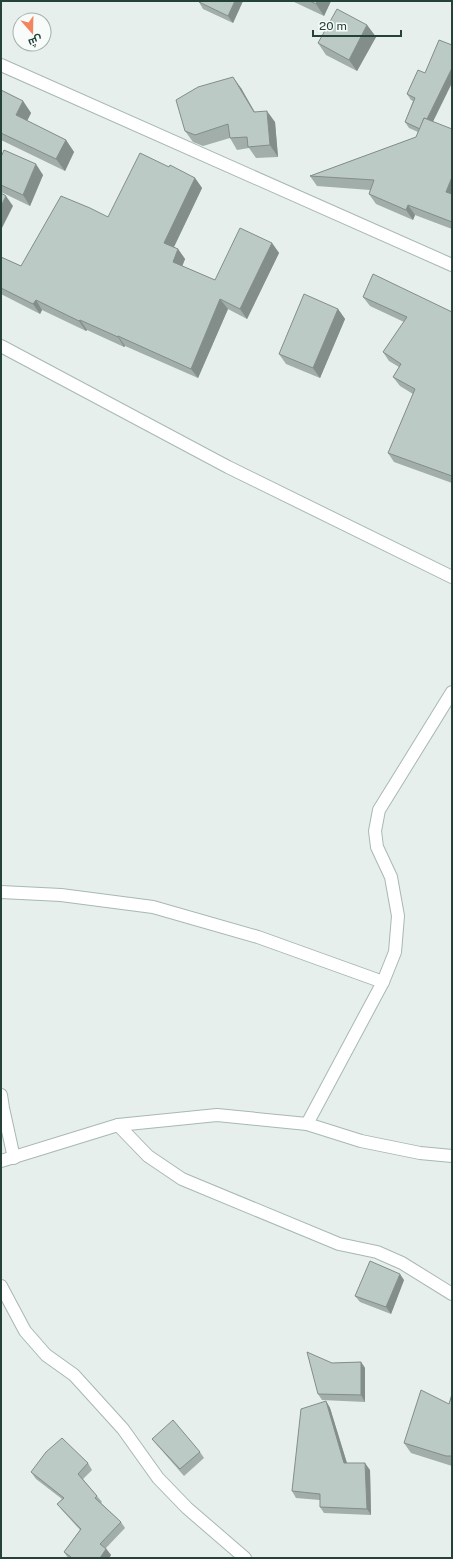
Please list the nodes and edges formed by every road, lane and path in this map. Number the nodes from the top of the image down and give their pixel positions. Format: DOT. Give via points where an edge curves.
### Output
graph roads {
  1 [pos="1,65"];
  2 [pos="452,265"];
  3 [pos="1,346"];
  4 [pos="452,577"];
  5 [pos="452,692"];
  6 [pos="1,892"];
  7 [pos="383,982"];
  8 [pos="1,1095"];
  9 [pos="306,1124"];
  10 [pos="118,1125"];
  11 [pos="452,1156"];
  12 [pos="14,1158"];
  13 [pos="1,1161"];
  14 [pos="1,1286"];
  15 [pos="452,1294"];
  16 [pos="245,1558"];
  1 -- 2 [label="street"];
  3 -- 4 [label="street" via="228,467"];
  5 -- 7 [label="street" via="379,810 375,831 377,848 391,876 398,916 395,952"];
  6 -- 7 [label="street" via="61,895 153,907 258,937"];
  7 -- 9 [label="street"];
  8 -- 12 [label="street"];
  9 -- 10 [label="street" via="217,1115"];
  9 -- 11 [label="street" via="361,1141 420,1153"];
  10 -- 12 [label="street"];
  10 -- 15 [label="street" via="148,1156 182,1178 339,1244 376,1252 402,1262"];
  12 -- 13 [label="street"];
  14 -- 16 [label="street" via="25,1331 46,1355 74,1375 123,1429 158,1478 187,1508"];
}
